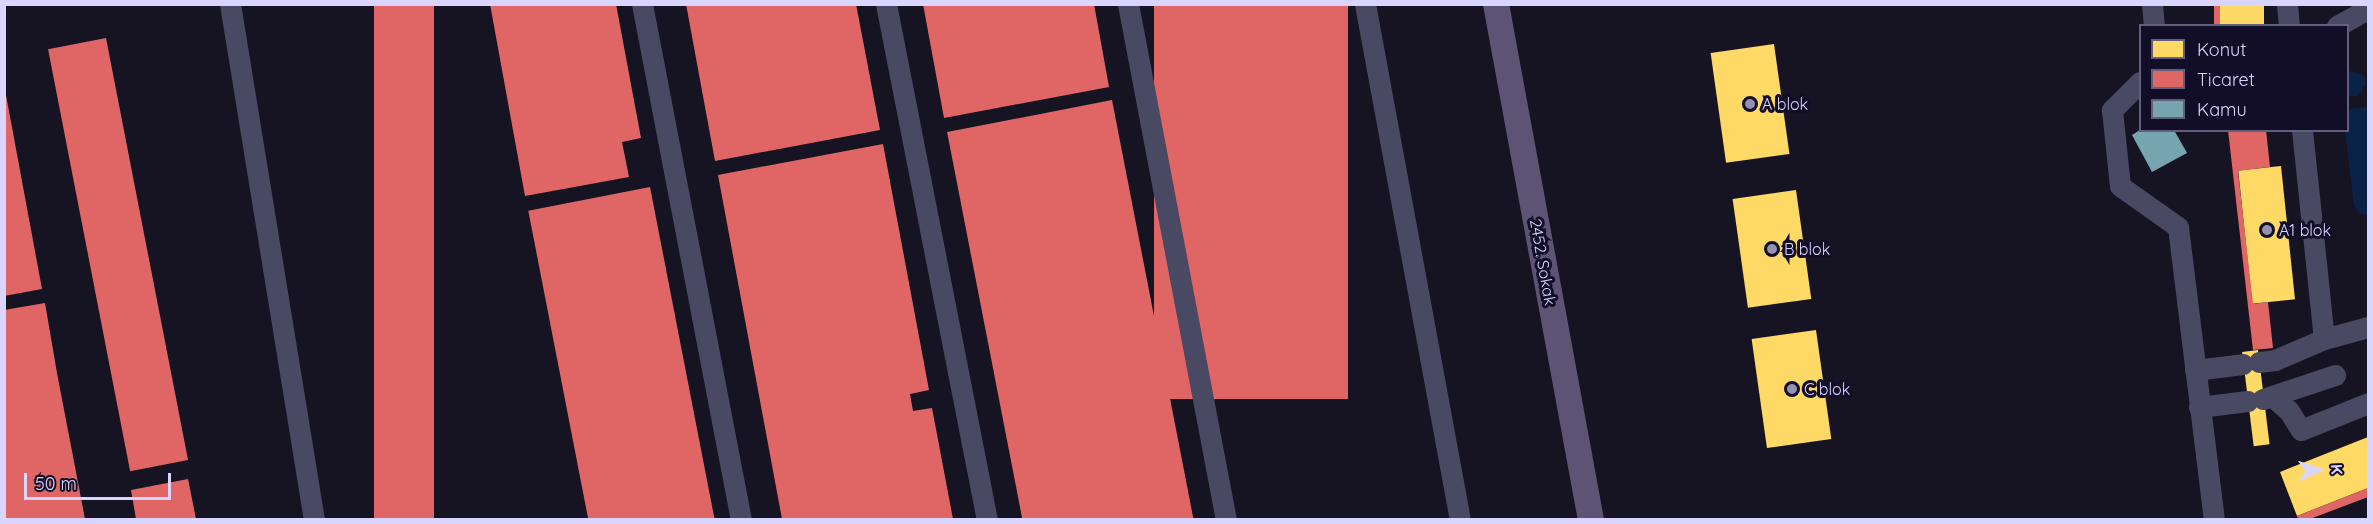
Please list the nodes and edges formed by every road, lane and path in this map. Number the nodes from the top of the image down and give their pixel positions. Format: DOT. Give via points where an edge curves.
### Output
graph roads {
  1 [pos="230,4"];
  2 [pos="642,4"];
  3 [pos="886,4"];
  4 [pos="1128,4"];
  5 [pos="1365,4"];
  6 [pos="1496,4"];
  7 [pos="2152,4"];
  8 [pos="2287,4"];
  9 [pos="2368,9"];
  10 [pos="2154,24"];
  11 [pos="2289,24"];
  12 [pos="2341,24"];
  13 [pos="2139,83"];
  14 [pos="2302,132"];
  15 [pos="2368,327"];
  16 [pos="2324,339"];
  17 [pos="2195,370"];
  18 [pos="2335,375"];
  19 [pos="2261,399"];
  20 [pos="2368,403"];
  21 [pos="2199,407"];
  22 [pos="314,519"];
  23 [pos="741,519"];
  24 [pos="987,519"];
  25 [pos="1226,519"];
  26 [pos="1460,519"];
  27 [pos="1591,519"];
  28 [pos="2214,519"];
  1 -- 22 [label="street"];
  2 -- 23 [label="street"];
  3 -- 24 [label="street"];
  4 -- 25 [label="street"];
  5 -- 26 [label="street"];
  6 -- 27 [label="main road, 2452. Sokak"];
  7 -- 10 [label="street"];
  8 -- 11 [label="street"];
  9 -- 12 [label="street"];
  13 -- 17 [label="street" via="2112,110 2120,186 2178,227"];
  14 -- 16 [label="street"];
  15 -- 16 [label="street"];
  16 -- 17 [label="street" via="2274,360"];
  17 -- 21 [label="street"];
  18 -- 19 [label="street"];
  19 -- 20 [label="street" via="2289,411 2301,430"];
  19 -- 21 [label="street"];
  21 -- 28 [label="street"];
}
